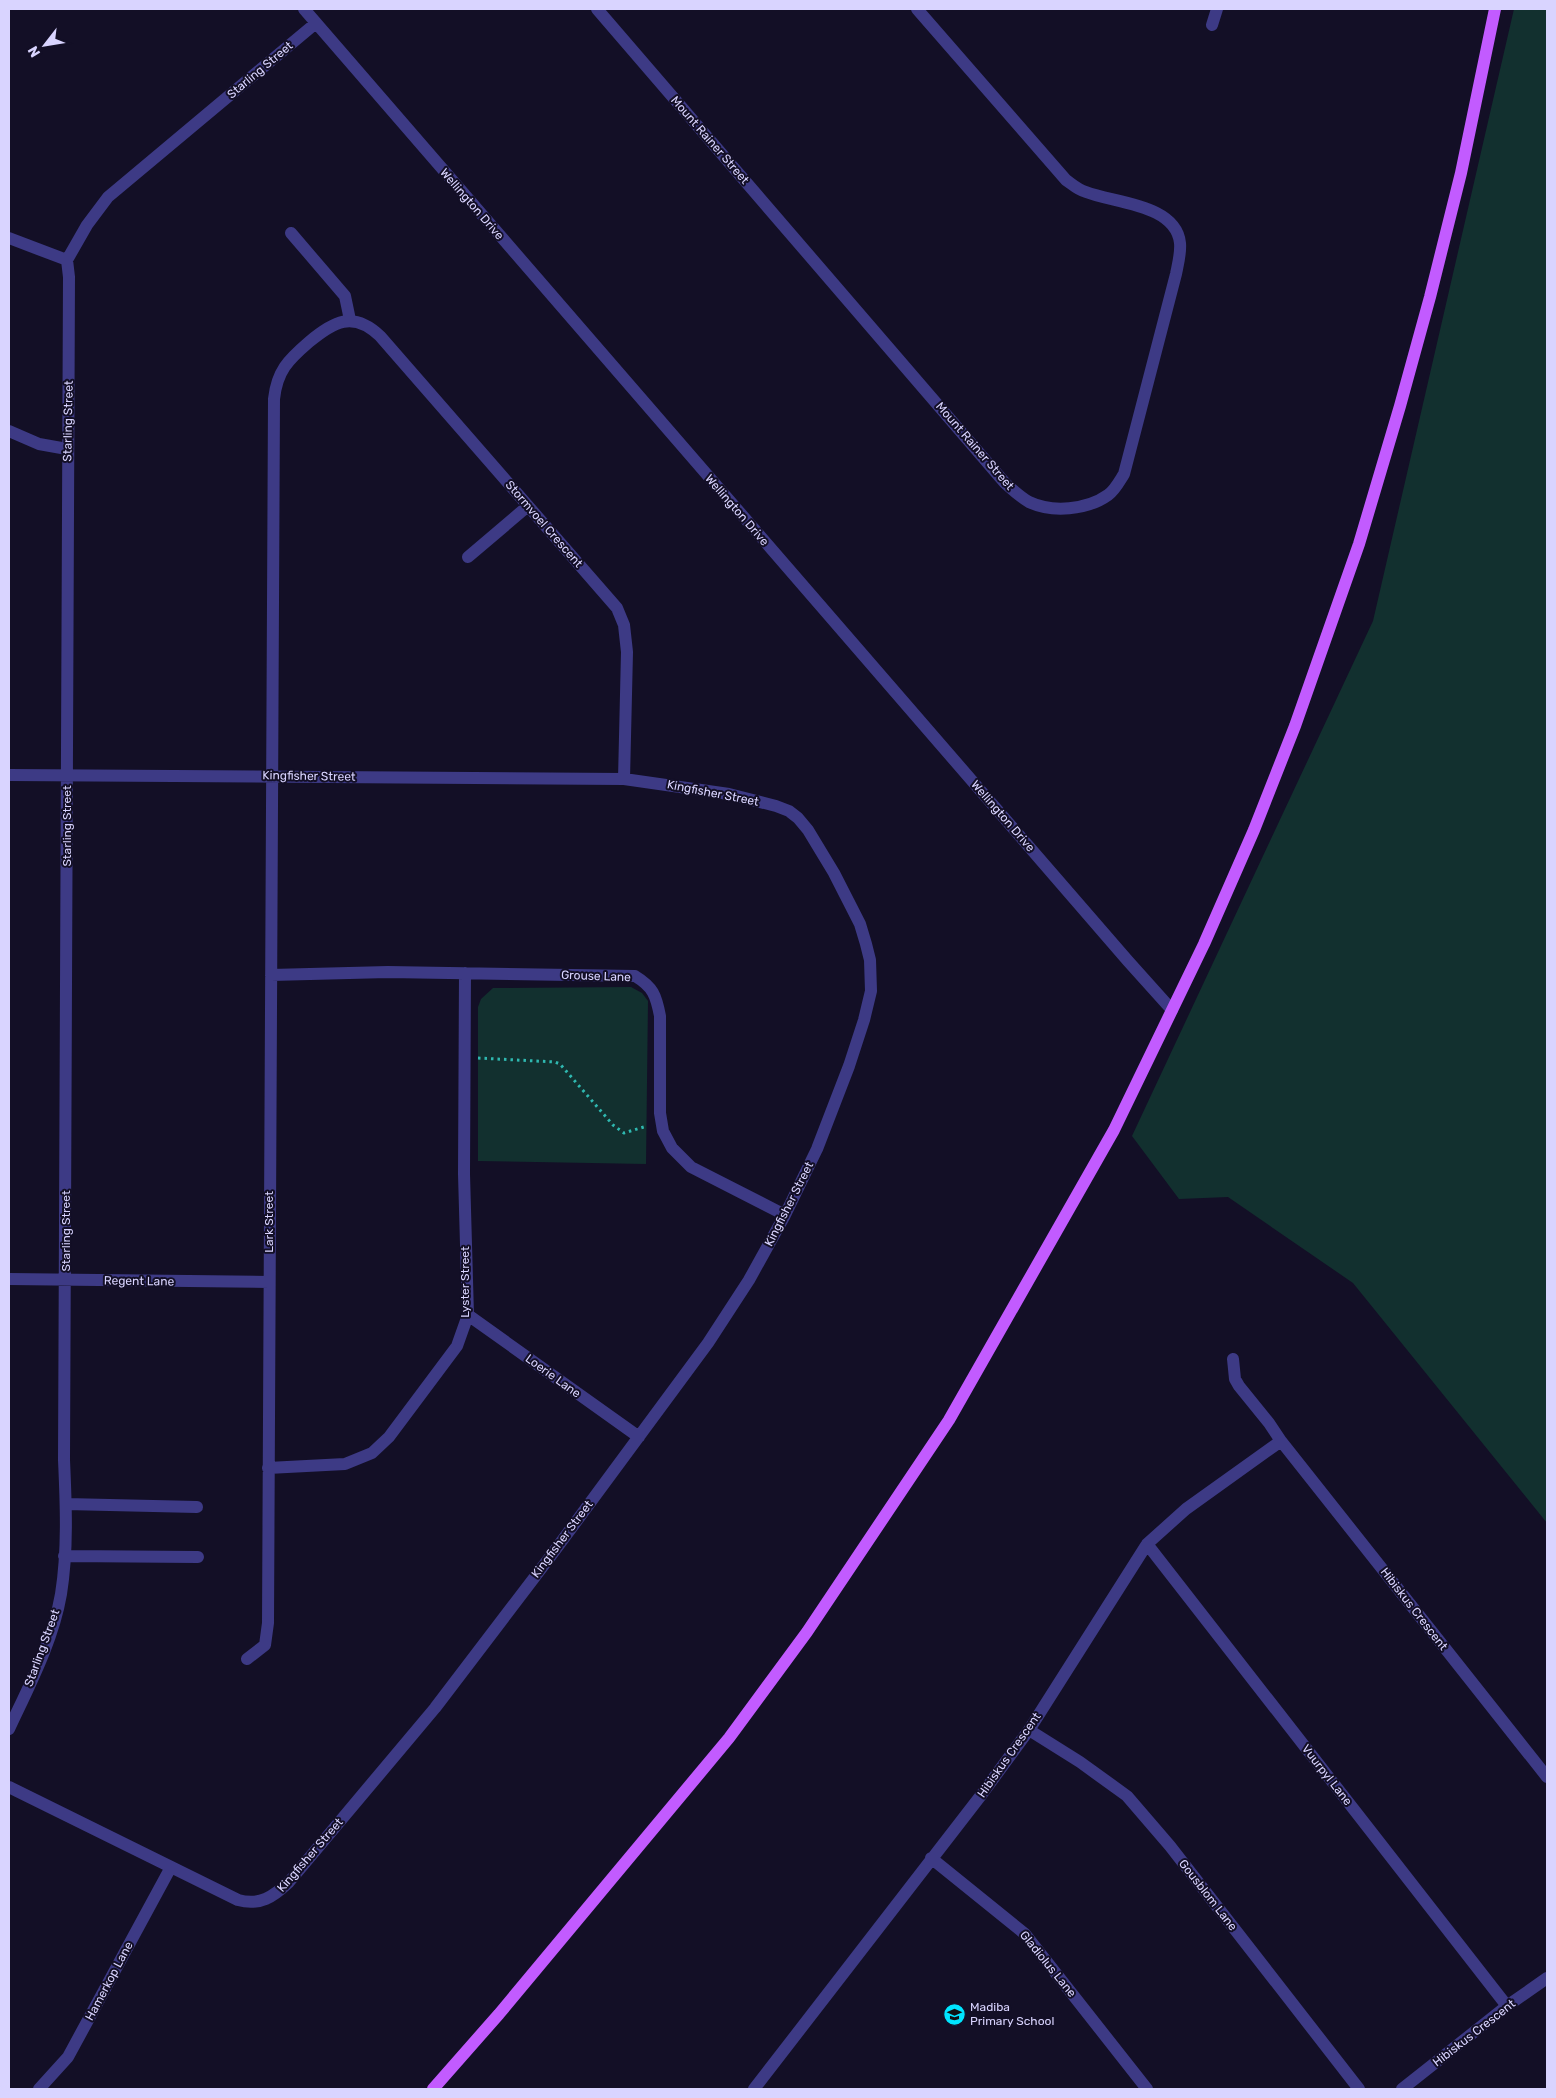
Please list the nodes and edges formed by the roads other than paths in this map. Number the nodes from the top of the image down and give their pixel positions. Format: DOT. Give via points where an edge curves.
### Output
graph roads {
  1 [pos="304,9"];
  2 [pos="597,9"];
  3 [pos="917,9"];
  4 [pos="1218,9"];
  5 [pos="1495,9"];
  6 [pos="316,23"];
  7 [pos="1212,25"];
  8 [pos="291,233"];
  9 [pos="9,238"];
  10 [pos="68,260"];
  11 [pos="350,320"];
  12 [pos="9,431"];
  13 [pos="67,449"];
  14 [pos="528,506"];
  15 [pos="468,557"];
  16 [pos="9,775"];
  17 [pos="67,775"];
  18 [pos="271,776"];
  19 [pos="624,779"];
  20 [pos="465,973"];
  21 [pos="271,974"];
  22 [pos="1172,1010"];
  23 [pos="785,1215"];
  24 [pos="9,1279"];
  25 [pos="66,1280"];
  26 [pos="269,1282"];
  27 [pos="468,1315"];
  28 [pos="1233,1359"];
  29 [pos="638,1437"];
  30 [pos="1281,1441"];
  31 [pos="268,1468"];
  32 [pos="66,1504"];
  33 [pos="197,1506"];
  34 [pos="1147,1544"];
  35 [pos="64,1556"];
  36 [pos="198,1557"];
  37 [pos="247,1659"];
  38 [pos="9,1730"];
  39 [pos="1029,1730"];
  40 [pos="1547,1777"];
  41 [pos="9,1788"];
  42 [pos="931,1858"];
  43 [pos="171,1867"];
  44 [pos="1547,1978"];
  45 [pos="1506,2006"];
  46 [pos="39,2089"];
  47 [pos="433,2089"];
  48 [pos="754,2089"];
  49 [pos="1147,2089"];
  50 [pos="1359,2089"];
  51 [pos="1402,2089"];
  1 -- 6 [label="street, Wellington Drive"];
  2 -- 3 [label="street, Mount Rainer Street" via="1005,483 1030,502 1060,509 1108,496 1124,474 1176,274 1180,251 1178,234 1156,212 1086,192 1066,180"];
  4 -- 7 [label="street"];
  5 -- 22 [label="main road" via="1437,271 1358,544 1298,718 1254,830"];
  6 -- 10 [label="street, Starling Street" via="108,197 87,225"];
  6 -- 22 [label="street, Wellington Drive"];
  8 -- 11 [label="street" via="345,296"];
  9 -- 10 [label="street"];
  10 -- 13 [label="street, Starling Street"];
  11 -- 14 [label="street, Stormvoel Crescent" via="363,324 380,336"];
  11 -- 18 [label="street" via="328,326 289,360 276,382 272,489"];
  12 -- 13 [label="street" via="39,444"];
  13 -- 17 [label="street, Starling Street"];
  14 -- 15 [label="street"];
  14 -- 19 [label="street, Stormvoel Crescent" via="611,600 624,625 627,652"];
  16 -- 17 [label="street, Kingfisher Street"];
  17 -- 18 [label="street, Kingfisher Street"];
  17 -- 25 [label="street, Starling Street"];
  18 -- 19 [label="street, Kingfisher Street"];
  18 -- 21 [label="street, Lark Street"];
  19 -- 23 [label="street, Kingfisher Street" via="728,794 789,811 808,830 860,924 870,960 871,991 864,1020 817,1149"];
  20 -- 21 [label="street, Grouse Lane"];
  20 -- 23 [label="street, Grouse Lane" via="635,976 643,981 651,988 660,1016 660,1113 663,1131 672,1148 691,1167"];
  20 -- 27 [label="street, Lyster Street" via="464,1183"];
  21 -- 26 [label="street, Lark Street"];
  22 -- 47 [label="main road" via="1114,1130 949,1420 830,1600 729,1738 506,2007"];
  23 -- 29 [label="street, Kingfisher Street" via="708,1343"];
  24 -- 25 [label="street, Regent Lane"];
  25 -- 26 [label="street, Regent Lane"];
  25 -- 32 [label="street, Starling Street"];
  26 -- 31 [label="street, Lark Street"];
  27 -- 29 [label="street, Loerie Lane"];
  27 -- 31 [label="street, Lyster Street" via="456,1346 389,1437 372,1453 345,1464"];
  28 -- 30 [label="street, Hibiskus Crescent" via="1239,1386"];
  29 -- 43 [label="street, Kingfisher Street" via="435,1708 289,1882 268,1899 248,1903"];
  30 -- 34 [label="street, Hibiskus Crescent" via="1186,1509"];
  30 -- 40 [label="street, Hibiskus Crescent"];
  31 -- 37 [label="street, Lark Street" via="267,1635 265,1645"];
  32 -- 33 [label="street"];
  32 -- 35 [label="street, Starling Street"];
  34 -- 39 [label="street, Hibiskus Crescent"];
  34 -- 45 [label="street, Vuurpyl Lane"];
  35 -- 36 [label="street"];
  35 -- 38 [label="street, Starling Street" via="61,1594 54,1622 38,1667"];
  39 -- 42 [label="street, Hibiskus Crescent"];
  39 -- 50 [label="street, Gousblom Lane" via="1127,1796 1170,1846"];
  41 -- 43 [label="street, Kingfisher Street"];
  42 -- 48 [label="street, Hibiskus Crescent"];
  42 -- 49 [label="street, Gladiolus Lane" via="1025,1934"];
  43 -- 46 [label="street, Hamerkop Lane" via="68,2057"];
  44 -- 45 [label="street, Hibiskus Crescent"];
  45 -- 51 [label="street, Hibiskus Crescent"];
}
